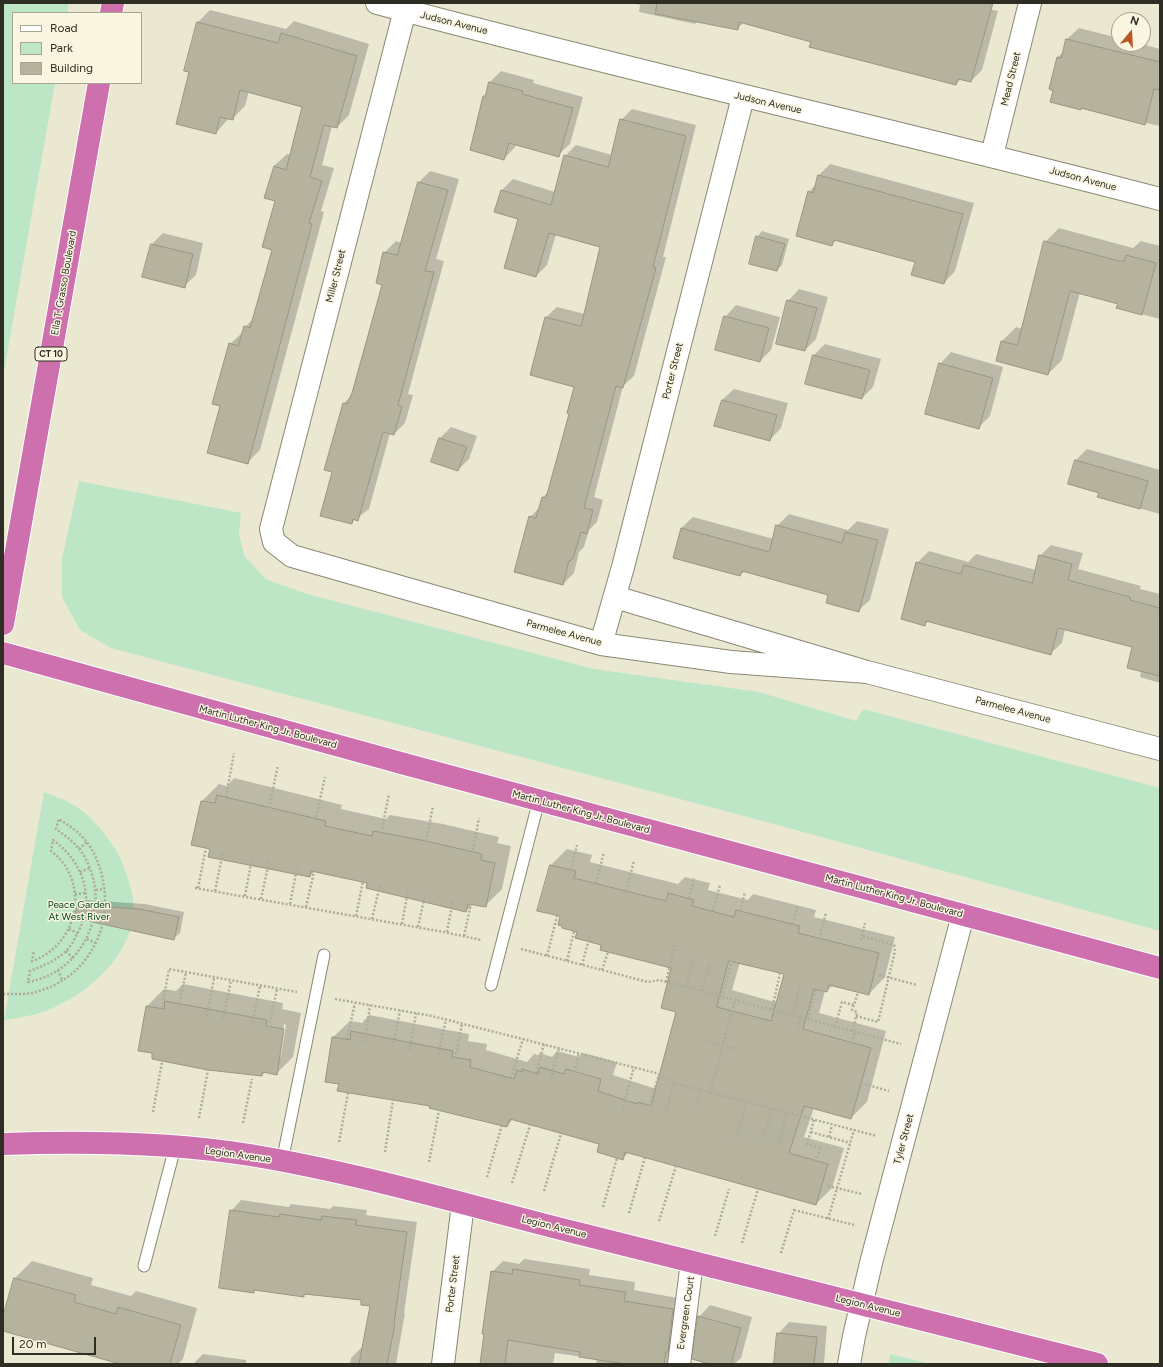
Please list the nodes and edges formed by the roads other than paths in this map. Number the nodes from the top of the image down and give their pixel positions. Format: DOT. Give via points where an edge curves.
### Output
graph roads {
  1 [pos="377,3"];
  2 [pos="1030,3"];
  3 [pos="405,10"];
  4 [pos="99,84"];
  5 [pos="743,97"];
  6 [pos="992,155"];
  7 [pos="1160,199"];
  8 [pos="274,542"];
  9 [pos="615,597"];
  10 [pos="3,624"];
  11 [pos="601,644"];
  12 [pos="3,653"];
  13 [pos="867,672"];
  14 [pos="1160,749"];
  15 [pos="539,800"];
  16 [pos="963,915"];
  17 [pos="324,955"];
  18 [pos="1160,968"];
  19 [pos="491,985"];
  20 [pos="3,1144"];
  21 [pos="175,1147"];
  22 [pos="282,1162"];
  23 [pos="463,1204"];
  24 [pos="692,1262"];
  25 [pos="144,1266"];
  26 [pos="861,1305"];
  27 [pos="443,1364"];
  28 [pos="679,1364"];
  29 [pos="849,1364"];
  30 [pos="1097,1364"];
  1 -- 3 [label="street, Judson Avenue"];
  2 -- 6 [label="street, Mead Street"];
  3 -- 5 [label="street, Judson Avenue"];
  3 -- 8 [label="street, Miller Street" via="271,529"];
  4 -- 10 [label="highway, Ella T. Grasso Boulevard / CT 10"];
  5 -- 6 [label="street, Judson Avenue"];
  5 -- 9 [label="street, Porter Street"];
  6 -- 7 [label="street, Judson Avenue"];
  8 -- 11 [label="street, Parmelee Avenue" via="292,556"];
  9 -- 11 [label="street, Porter Street"];
  9 -- 13 [label="street, Parmelee Avenue"];
  11 -- 13 [label="street, Parmelee Avenue" via="731,662"];
  12 -- 15 [label="highway, Martin Luther King Jr. Boulevard"];
  13 -- 14 [label="street, Parmelee Avenue"];
  15 -- 16 [label="highway, Martin Luther King Jr. Boulevard"];
  15 -- 19 [label="lane"];
  16 -- 18 [label="highway, Martin Luther King Jr. Boulevard"];
  16 -- 26 [label="street, Tyler Street"];
  17 -- 22 [label="lane"];
  20 -- 21 [label="highway, Legion Avenue" via="60,1142"];
  21 -- 22 [label="highway, Legion Avenue" via="249,1155"];
  21 -- 25 [label="lane"];
  22 -- 23 [label="highway, Legion Avenue"];
  23 -- 24 [label="highway, Legion Avenue"];
  23 -- 27 [label="street, Porter Street"];
  24 -- 26 [label="highway, Legion Avenue"];
  24 -- 28 [label="street, Evergreen Court"];
  26 -- 29 [label="street, Tyler Street"];
  26 -- 30 [label="highway, Legion Avenue"];
}
